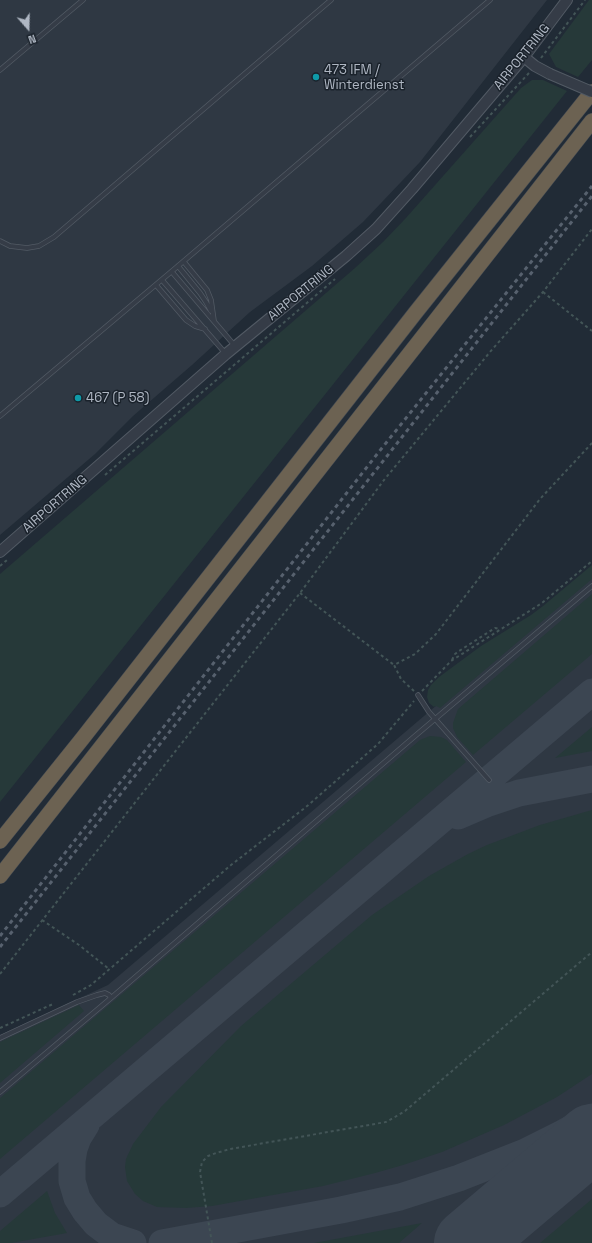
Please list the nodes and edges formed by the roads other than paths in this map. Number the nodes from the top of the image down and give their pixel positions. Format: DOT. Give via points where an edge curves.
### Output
graph roads {
  1 [pos="83,0"];
  2 [pos="331,0"];
  3 [pos="490,0"];
  4 [pos="567,0"];
  5 [pos="524,57"];
  6 [pos="0,70"];
  7 [pos="592,92"];
  8 [pos="592,120"];
  9 [pos="0,241"];
  10 [pos="184,262"];
  11 [pos="178,266"];
  12 [pos="172,272"];
  13 [pos="162,280"];
  14 [pos="156,285"];
  15 [pos="214,321"];
  16 [pos="205,329"];
  17 [pos="235,347"];
  18 [pos="226,354"];
  19 [pos="0,416"];
  20 [pos="0,552"];
  21 [pos="592,586"];
  22 [pos="418,696"];
  23 [pos="435,719"];
  24 [pos="489,780"];
  25 [pos="0,841"];
  26 [pos="0,876"];
  27 [pos="111,998"];
  28 [pos="0,1038"];
  29 [pos="0,1092"];
  1 -- 6 [label="lane"];
  2 -- 9 [label="lane" via="54,237 39,246 27,248 10,246"];
  3 -- 10 [label="lane"];
  4 -- 5 [label="street, AIRPORTRING"];
  5 -- 7 [label="street, bridge" via="550,74"];
  5 -- 17 [label="street, AIRPORTRING" via="412,190 380,224 346,256"];
  7 -- 25 [label="highway"];
  8 -- 26 [label="highway"];
  10 -- 11 [label="lane"];
  10 -- 15 [label="lane" via="207,290"];
  11 -- 12 [label="lane"];
  11 -- 15 [label="lane" via="206,302"];
  12 -- 13 [label="lane"];
  12 -- 15 [label="lane"];
  13 -- 14 [label="lane"];
  13 -- 16 [label="lane"];
  14 -- 16 [label="lane" via="186,320"];
  14 -- 19 [label="lane"];
  15 -- 17 [label="lane"];
  16 -- 18 [label="lane"];
  17 -- 18 [label="street, AIRPORTRING"];
  18 -- 20 [label="street, AIRPORTRING"];
  21 -- 23 [label="lane"];
  22 -- 23 [label="lane"];
  23 -- 24 [label="lane"];
  23 -- 27 [label="lane"];
  27 -- 28 [label="lane" via="105,994 77,1002"];
  27 -- 29 [label="lane"];
}
